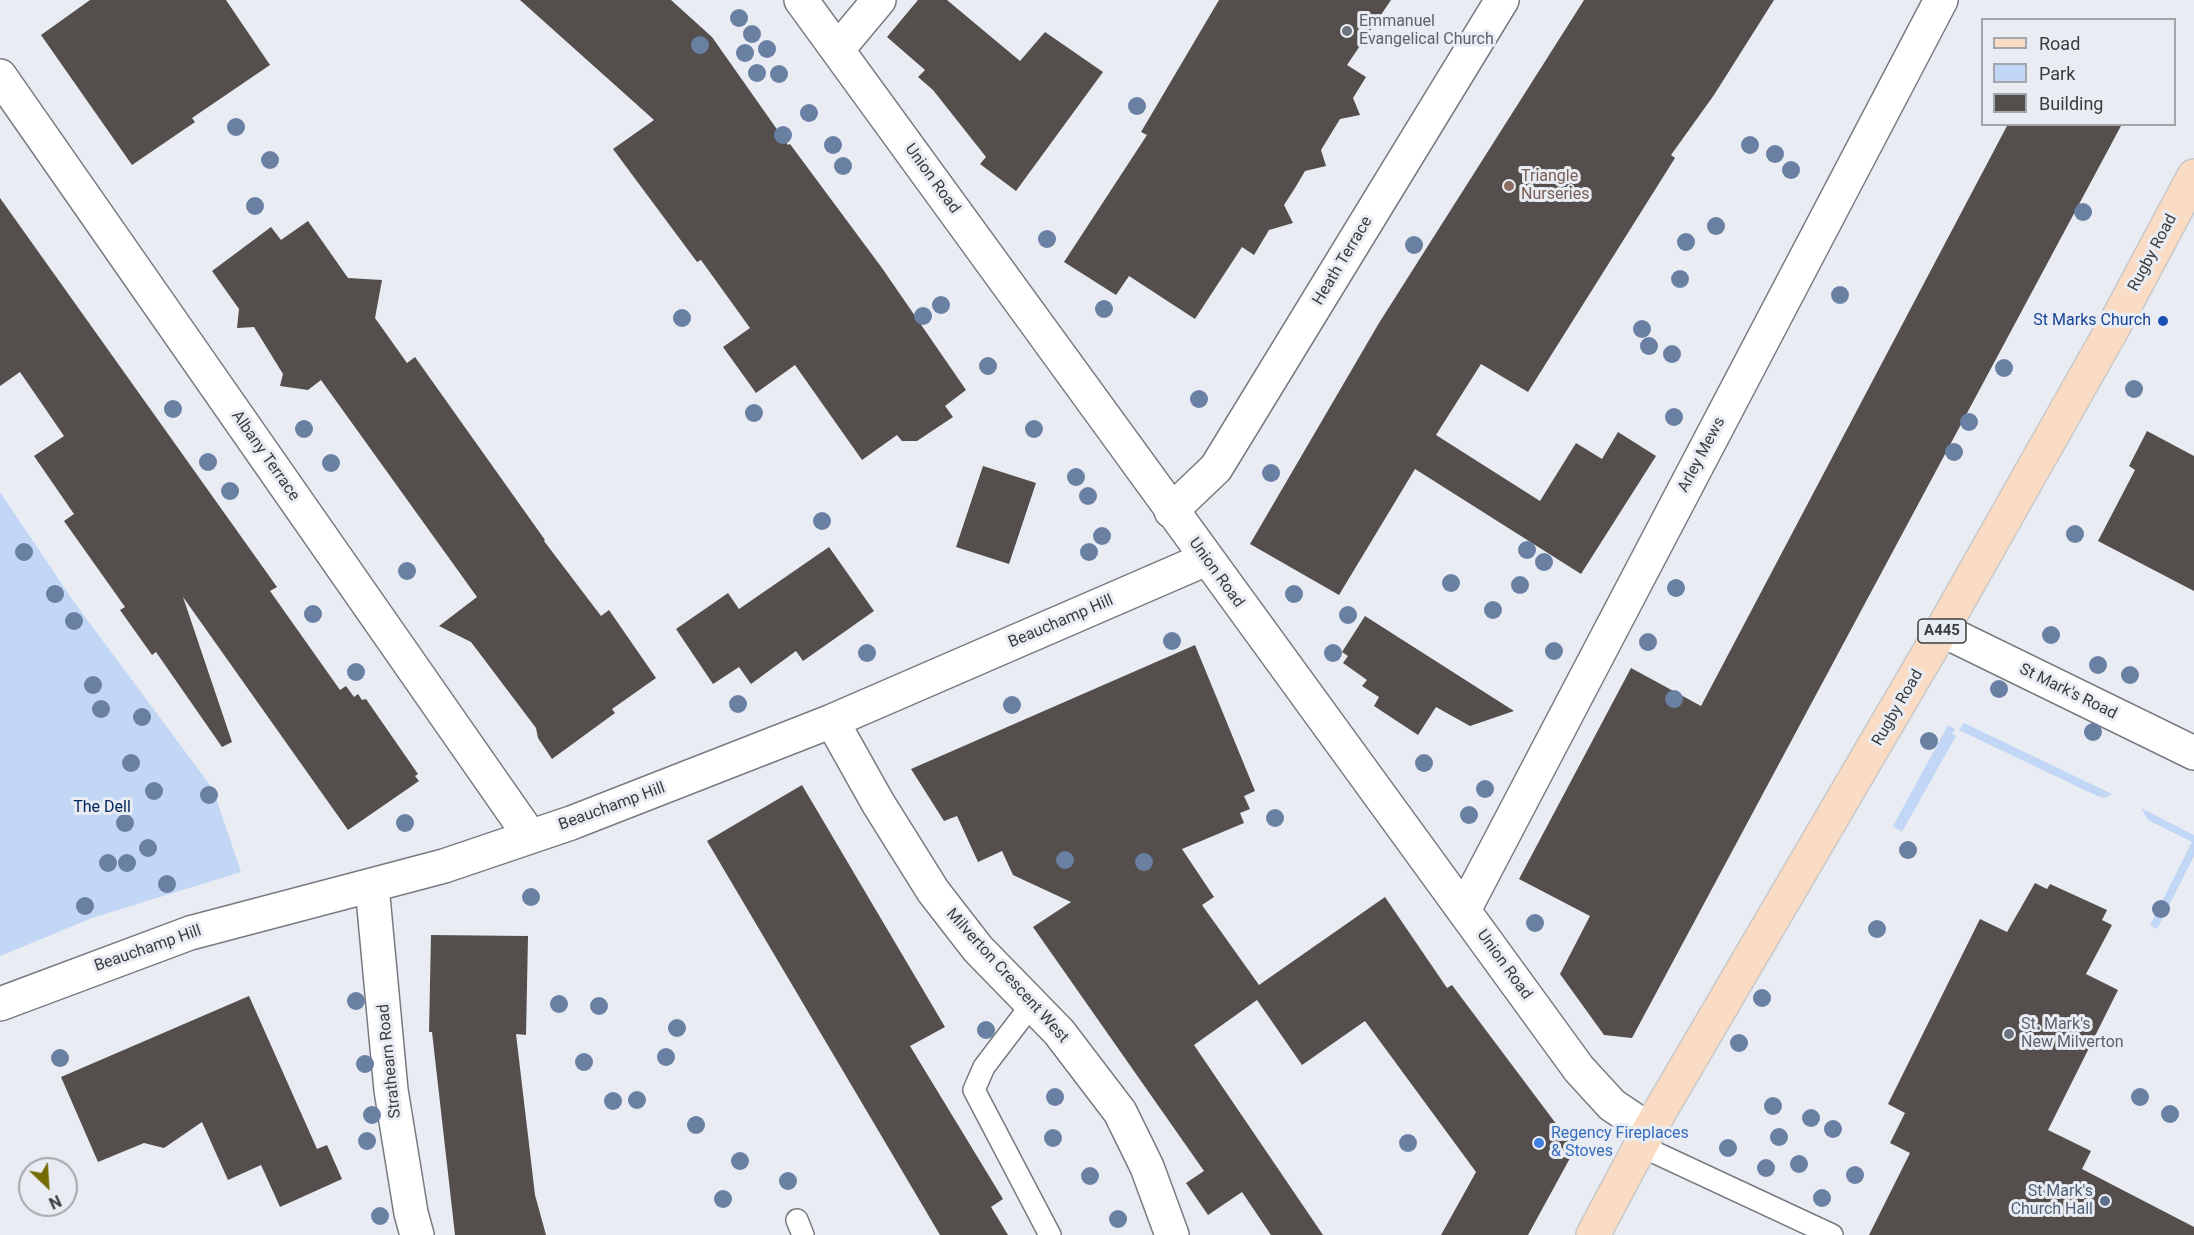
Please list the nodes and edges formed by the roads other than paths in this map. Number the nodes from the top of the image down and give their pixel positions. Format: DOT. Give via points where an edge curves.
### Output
graph roads {
  1 [pos="801,0"];
  2 [pos="879,0"];
  3 [pos="1502,0"];
  4 [pos="1941,0"];
  5 [pos="838,49"];
  6 [pos="0,76"];
  7 [pos="2194,176"];
  8 [pos="1171,512"];
  9 [pos="1206,559"];
  10 [pos="1942,630"];
  11 [pos="832,721"];
  12 [pos="2194,753"];
  13 [pos="530,836"];
  14 [pos="372,886"];
  15 [pos="1464,910"];
  16 [pos="0,1004"];
  17 [pos="1032,1004"];
  18 [pos="1645,1138"];
  19 [pos="417,1235"];
  20 [pos="1050,1235"];
  21 [pos="1172,1235"];
  22 [pos="1593,1235"];
  23 [pos="1832,1235"];
  1 -- 5 [label="street, Union Road"];
  2 -- 5 [label="street"];
  3 -- 8 [label="street, Heath Terrace" via="1216,468"];
  4 -- 15 [label="street, Arley Mews"];
  5 -- 8 [label="street, Union Road"];
  6 -- 13 [label="street, Albany Terrace"];
  7 -- 10 [label="main road, Rugby Road / A445"];
  8 -- 9 [label="street, Union Road"];
  9 -- 11 [label="street, Beauchamp Hill"];
  9 -- 15 [label="street, Union Road"];
  10 -- 12 [label="street, St Mark's Road"];
  10 -- 18 [label="main road, Rugby Road / A445"];
  11 -- 13 [label="street, Beauchamp Hill" via="696,776"];
  11 -- 17 [label="street, Milverton Crescent West" via="933,891 978,948"];
  13 -- 14 [label="street, Beauchamp Hill"];
  14 -- 16 [label="street, Beauchamp Hill" via="190,933"];
  14 -- 19 [label="street, Strathearn Road" via="391,1090"];
  15 -- 18 [label="street, Union Road" via="1579,1069"];
  17 -- 20 [label="lane" via="984,1067 974,1090"];
  17 -- 21 [label="street, Milverton Crescent West" via="1059,1032 1120,1112 1147,1167"];
  18 -- 22 [label="main road, Rugby Road / A445"];
  18 -- 23 [label="lane"];
}
